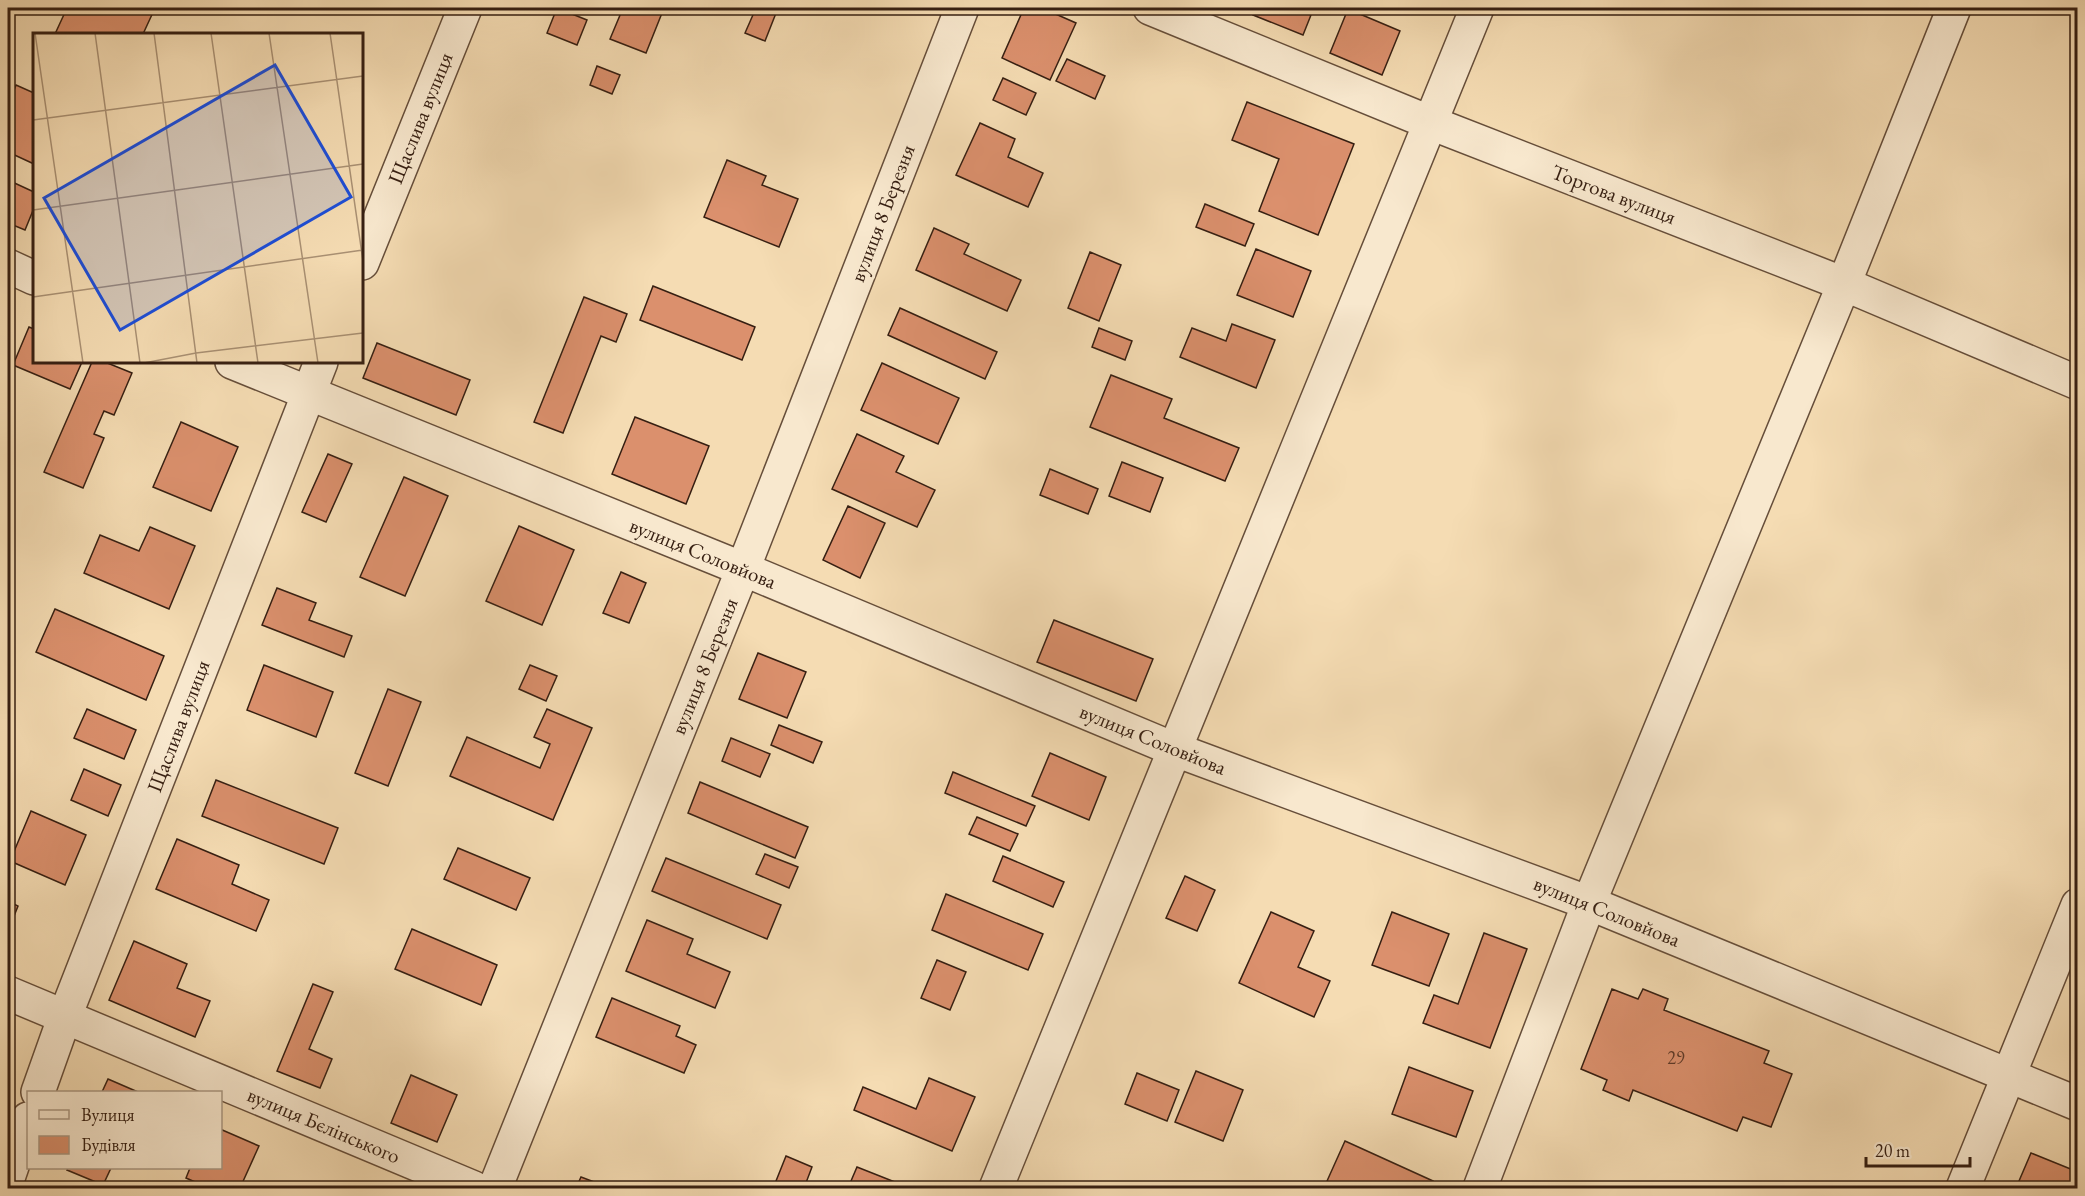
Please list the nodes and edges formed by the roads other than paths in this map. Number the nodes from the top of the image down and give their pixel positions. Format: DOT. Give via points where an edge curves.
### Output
graph roads {
  1 [pos="465,8"];
  2 [pos="962,8"];
  3 [pos="1150,8"];
  4 [pos="1477,8"];
  5 [pos="1954,8"];
  6 [pos="1431,123"];
  7 [pos="363,261"];
  8 [pos="8,266"];
  9 [pos="33,278"];
  10 [pos="1844,284"];
  11 [pos="234,363"];
  12 [pos="321,363"];
  13 [pos="2078,383"];
  14 [pos="308,394"];
  15 [pos="743,569"];
  16 [pos="1176,750"];
  17 [pos="1589,903"];
  18 [pos="2078,904"];
  19 [pos="8,993"];
  20 [pos="65,1016"];
  21 [pos="2009,1075"];
  22 [pos="38,1091"];
  23 [pos="2078,1104"];
  24 [pos="27,1122"];
  25 [pos="8,1178"];
  26 [pos="474,1188"];
  27 [pos="495,1188"];
  28 [pos="996,1188"];
  29 [pos="1480,1188"];
  30 [pos="1963,1188"];
  1 -- 7 [label="street, Щаслива вулиця"];
  2 -- 15 [label="street, вулиця 8 Березня"];
  3 -- 6 [label="street, Торгова вулиця"];
  4 -- 6 [label="street"];
  5 -- 10 [label="street"];
  6 -- 10 [label="street, Торгова вулиця"];
  6 -- 16 [label="street"];
  8 -- 9 [label="street"];
  10 -- 13 [label="street, Торгова вулиця"];
  10 -- 17 [label="street"];
  11 -- 14 [label="street, вулиця Соловйова"];
  12 -- 14 [label="street, Щаслива вулиця"];
  14 -- 15 [label="street, вулиця Соловйова"];
  14 -- 20 [label="street, Щаслива вулиця"];
  15 -- 16 [label="street, вулиця Соловйова"];
  15 -- 27 [label="street, вулиця 8 Березня"];
  16 -- 17 [label="street, вулиця Соловйова"];
  16 -- 28 [label="street"];
  17 -- 21 [label="street, вулиця Соловйова"];
  17 -- 29 [label="street"];
  18 -- 21 [label="street"];
  19 -- 20 [label="street, вулиця Бєлінського"];
  20 -- 22 [label="street, Щаслива вулиця"];
  20 -- 26 [label="street, вулиця Бєлінського"];
  21 -- 23 [label="street, вулиця Соловйова"];
  21 -- 30 [label="street"];
  24 -- 25 [label="street"];
}
